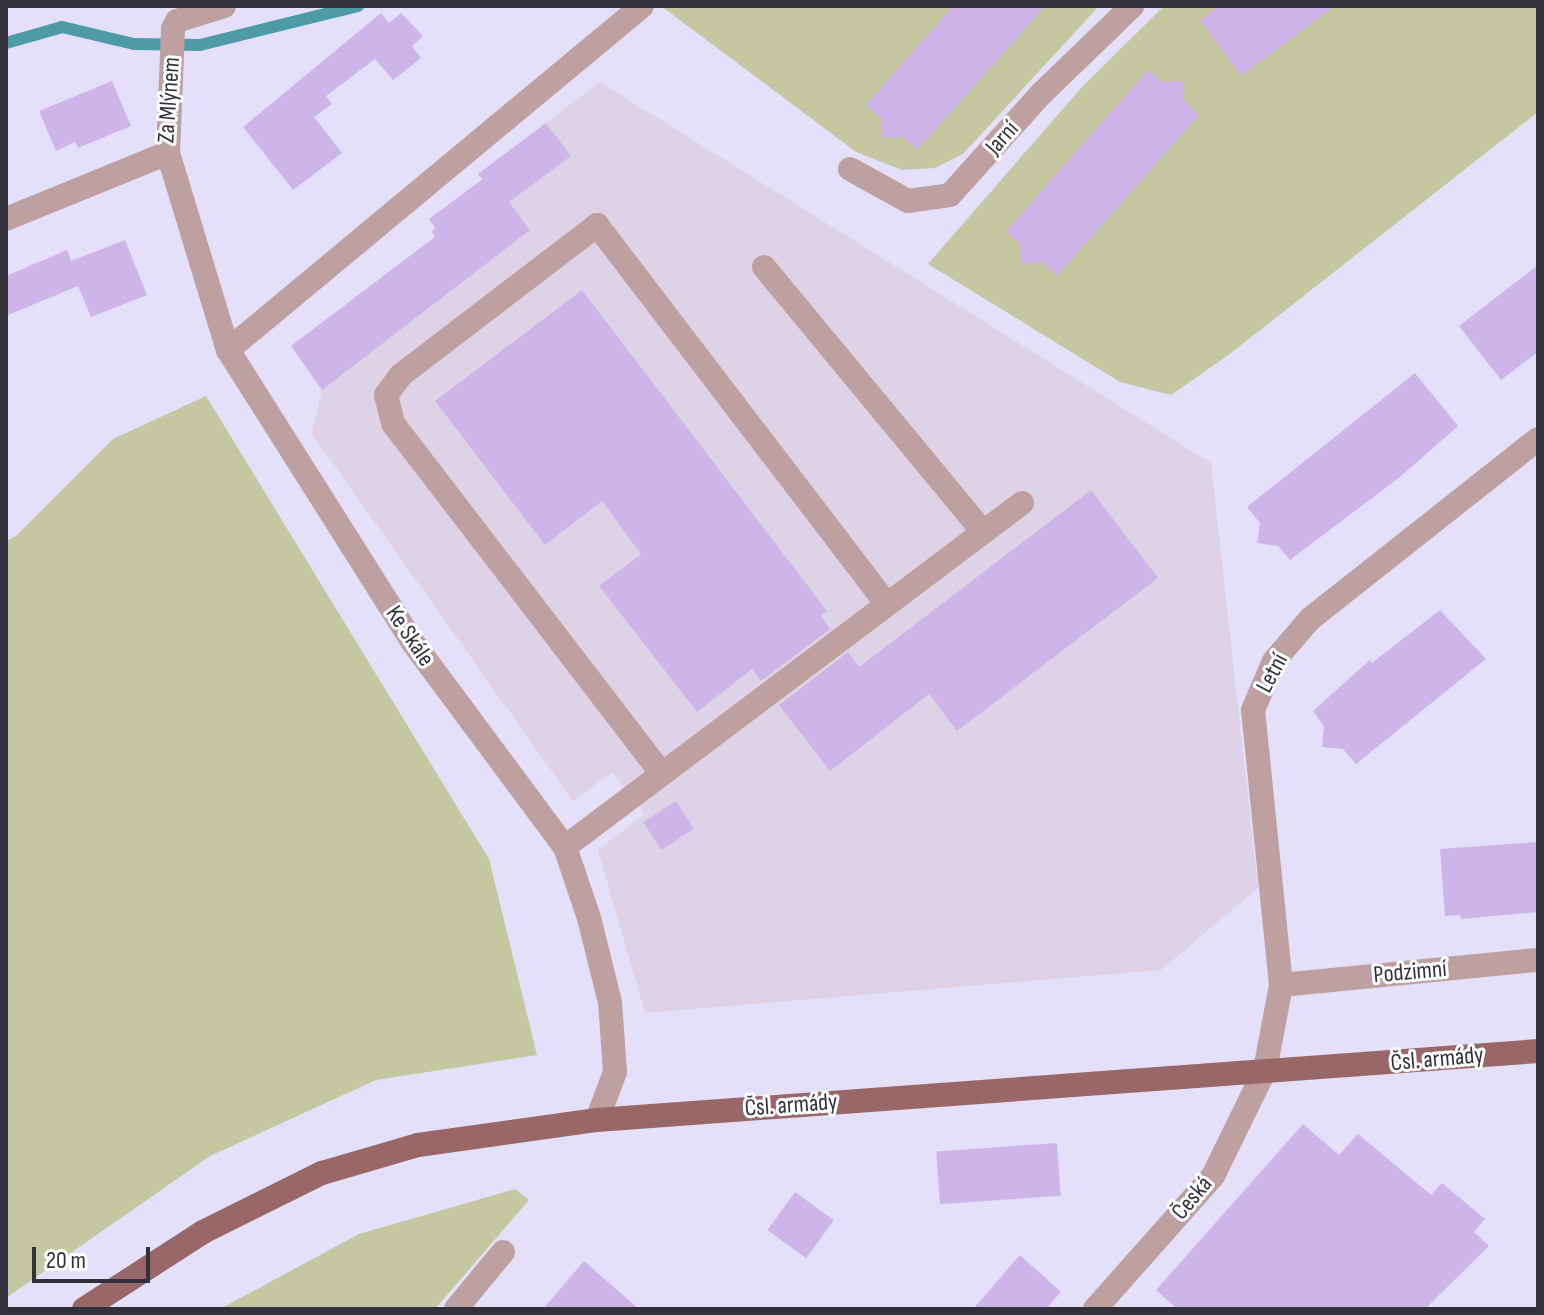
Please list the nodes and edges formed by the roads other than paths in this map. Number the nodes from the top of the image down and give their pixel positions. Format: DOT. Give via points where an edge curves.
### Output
graph roads {
  1 [pos="224,6"];
  2 [pos="642,6"];
  3 [pos="1132,6"];
  4 [pos="168,153"];
  5 [pos="850,169"];
  6 [pos="6,219"];
  7 [pos="764,267"];
  8 [pos="228,350"];
  9 [pos="1538,439"];
  10 [pos="1022,503"];
  11 [pos="983,532"];
  12 [pos="887,604"];
  13 [pos="662,774"];
  14 [pos="565,847"];
  15 [pos="1538,960"];
  16 [pos="1281,985"];
  17 [pos="1538,1051"];
  18 [pos="1265,1070"];
  19 [pos="597,1120"];
  20 [pos="503,1252"];
  21 [pos="84,1309"];
  22 [pos="456,1309"];
  23 [pos="1095,1309"];
  1 -- 4 [label="street, Za Mlýnem" via="177,21 173,29"];
  2 -- 8 [label="street"];
  3 -- 5 [label="street, Jarní" via="1041,94 950,195 908,201"];
  4 -- 6 [label="street, Za Mlýnem"];
  4 -- 8 [label="street, Ke Skále"];
  7 -- 11 [label="street"];
  8 -- 14 [label="street, Ke Skále" via="411,640"];
  9 -- 16 [label="street, Letní" via="1310,619 1274,661 1253,710"];
  10 -- 11 [label="street"];
  11 -- 12 [label="street"];
  12 -- 13 [label="street"];
  12 -- 13 [label="street" via="597,225 401,375 386,395 393,423"];
  13 -- 14 [label="street"];
  14 -- 19 [label="street, Ke Skále" via="610,1002 615,1072"];
  15 -- 16 [label="street, Podzimní"];
  16 -- 18 [label="street, Letní"];
  17 -- 18 [label="main road, Čsl. armády"];
  18 -- 19 [label="main road, Čsl. armády"];
  18 -- 23 [label="street, Česká" via="1213,1176"];
  19 -- 21 [label="main road, Čsl. armády" via="418,1145 322,1173 203,1232"];
  20 -- 22 [label="street"];
}
